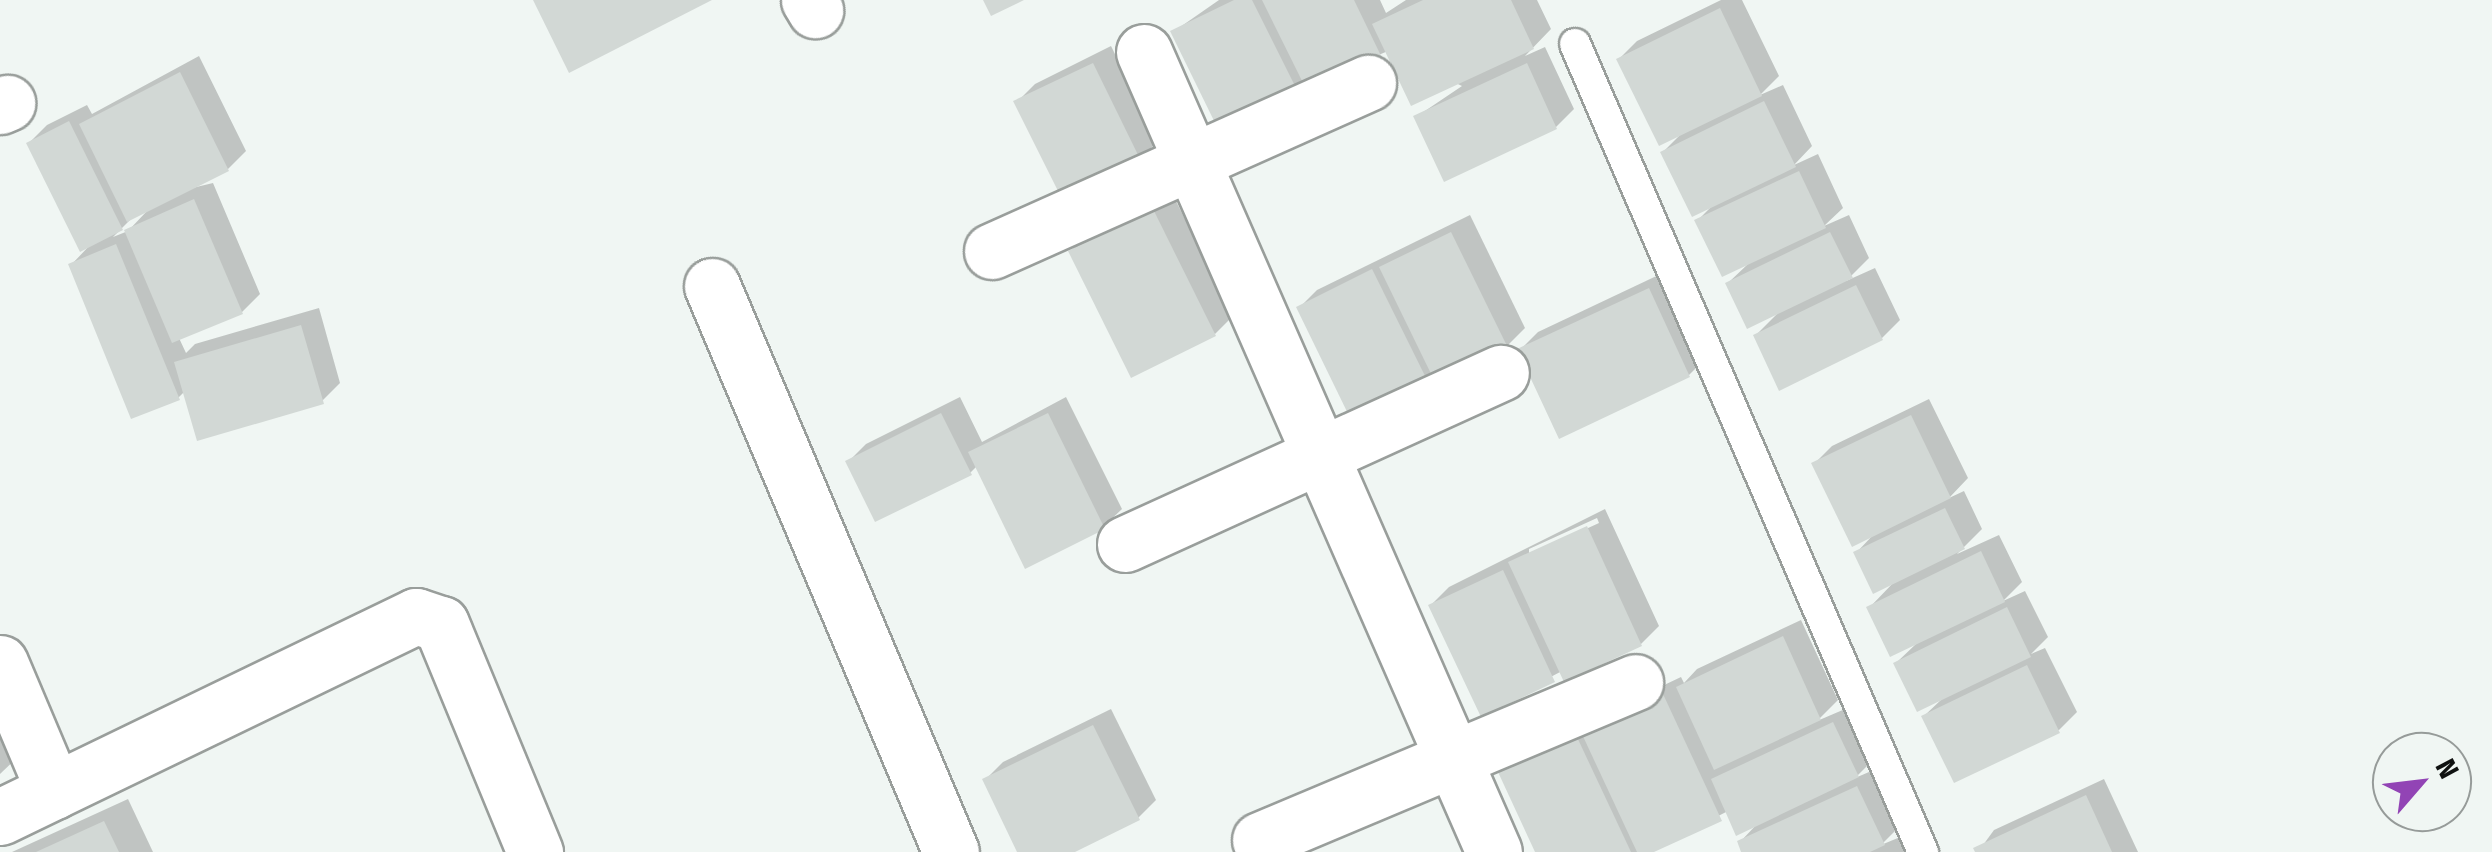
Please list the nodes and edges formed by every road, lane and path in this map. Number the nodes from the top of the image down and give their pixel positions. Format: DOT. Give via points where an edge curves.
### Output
graph roads {
  1 [pos="1575,44"];
  2 [pos="1144,52"];
  3 [pos="1368,83"];
  4 [pos="1192,161"];
  5 [pos="992,251"];
  6 [pos="712,286"];
  7 [pos="1501,373"];
  8 [pos="1320,454"];
  9 [pos="1125,544"];
  10 [pos="0,663"];
  11 [pos="1635,682"];
  12 [pos="1453,759"];
  13 [pos="54,791"];
  14 [pos="0,818"];
  15 [pos="1260,840"];
  16 [pos="535,852"];
  17 [pos="952,852"];
  18 [pos="1494,852"];
  19 [pos="1923,852"];
  1 -- 19 [label="lane"];
  2 -- 4 [label="street"];
  3 -- 4 [label="street"];
  4 -- 5 [label="street"];
  4 -- 8 [label="street"];
  6 -- 17 [label="street"];
  7 -- 8 [label="street"];
  8 -- 9 [label="street"];
  8 -- 12 [label="street"];
  10 -- 13 [label="street"];
  11 -- 12 [label="street"];
  12 -- 15 [label="street"];
  12 -- 18 [label="street"];
  13 -- 14 [label="street"];
  13 -- 16 [label="street" via="416,616 441,624"];
}
